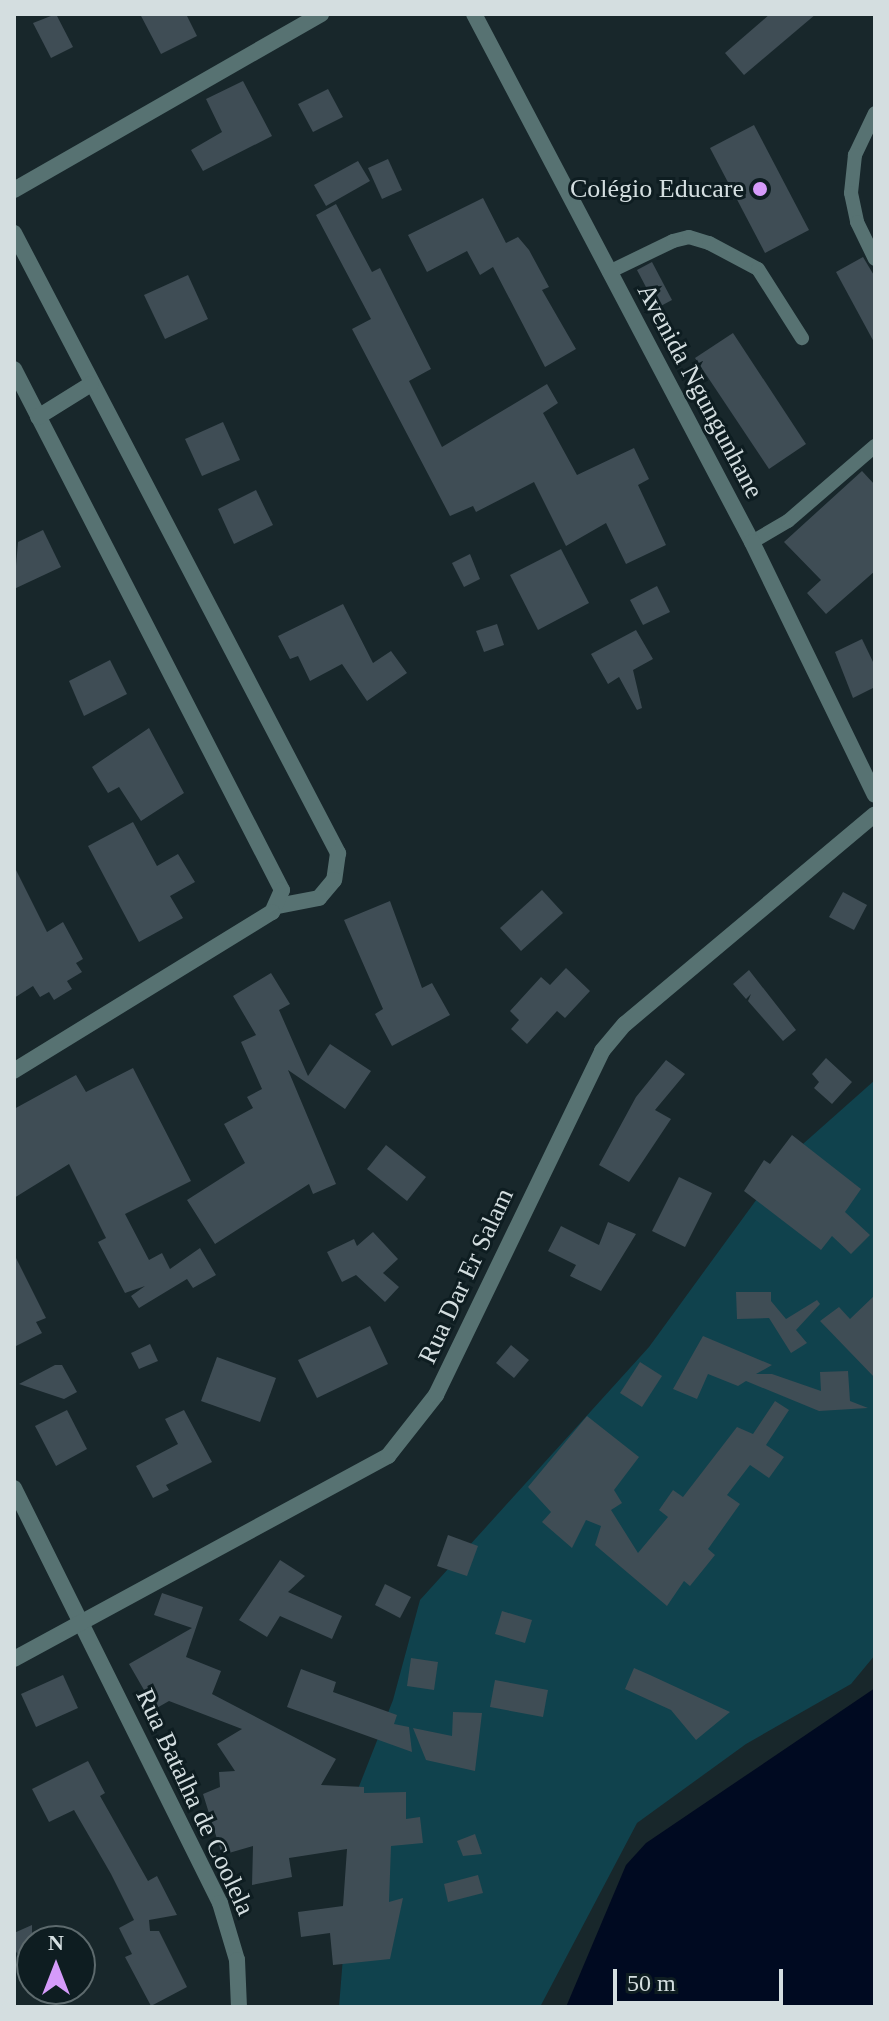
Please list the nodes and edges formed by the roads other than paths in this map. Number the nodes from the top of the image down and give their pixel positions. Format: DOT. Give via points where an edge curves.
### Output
graph roads {
  1 [pos="321,14"];
  2 [pos="474,14"];
  3 [pos="875,113"];
  4 [pos="14,190"];
  5 [pos="14,233"];
  6 [pos="875,259"];
  7 [pos="609,272"];
  8 [pos="802,338"];
  9 [pos="14,369"];
  10 [pos="91,384"];
  11 [pos="38,417"];
  12 [pos="875,446"];
  13 [pos="752,542"];
  14 [pos="875,795"];
  15 [pos="875,814"];
  16 [pos="277,906"];
  17 [pos="14,1071"];
  18 [pos="14,1488"];
  19 [pos="85,1624"];
  20 [pos="14,1659"];
  21 [pos="239,2007"];
  1 -- 4 [label="street"];
  2 -- 7 [label="street, Avenida Ngungunhane"];
  3 -- 6 [label="lane" via="855,155 851,193 857,222"];
  5 -- 10 [label="street"];
  7 -- 8 [label="lane" via="673,241 689,237 709,243 758,269"];
  7 -- 13 [label="street, Avenida Ngungunhane"];
  9 -- 11 [label="street"];
  10 -- 11 [label="street"];
  10 -- 16 [label="street" via="338,853 334,880 319,898"];
  11 -- 16 [label="street" via="280,882"];
  12 -- 13 [label="lane" via="788,521"];
  13 -- 14 [label="street, Avenida Ngungunhane"];
  15 -- 19 [label="street, Rua Dar Er Salam" via="625,1024 602,1051 436,1395 388,1456"];
  16 -- 17 [label="street"];
  18 -- 19 [label="street, Rua Batalha de Coolela"];
  19 -- 20 [label="street, Rua Dar Er Salam"];
  19 -- 21 [label="street, Rua Batalha de Coolela" via="220,1903 237,1960"];
}
